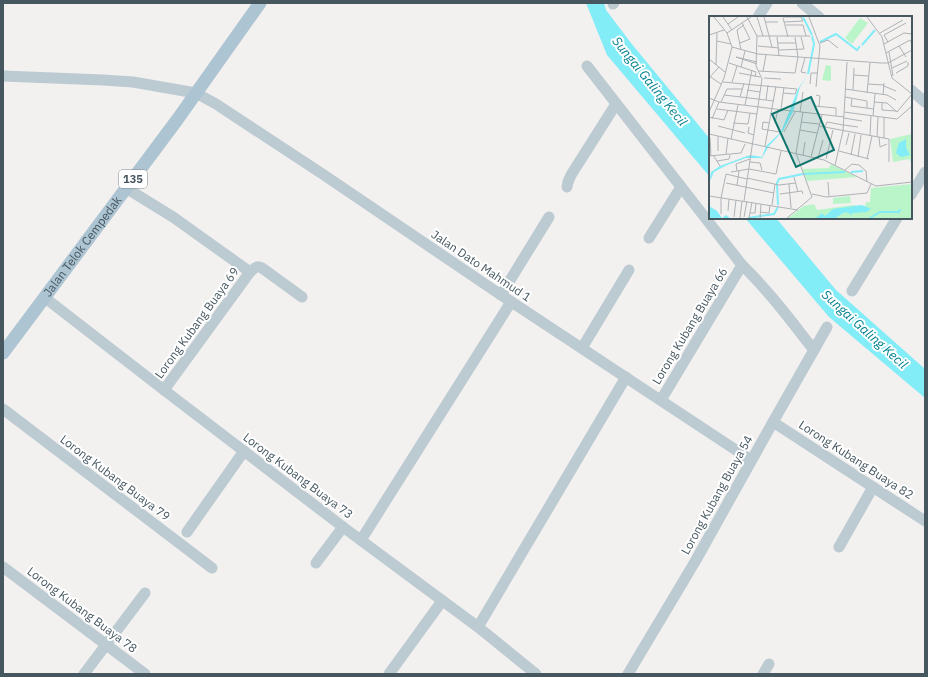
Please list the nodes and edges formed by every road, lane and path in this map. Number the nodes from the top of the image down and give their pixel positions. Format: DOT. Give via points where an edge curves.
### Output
graph roads {
  1 [pos="260,3"];
  2 [pos="767,3"];
  3 [pos="802,3"];
  4 [pos="759,16"];
  5 [pos="819,16"];
  6 [pos="587,66"];
  7 [pos="3,76"];
  8 [pos="912,91"];
  9 [pos="196,93"];
  10 [pos="925,102"];
  11 [pos="616,104"];
  12 [pos="925,172"];
  13 [pos="567,187"];
  14 [pos="681,187"];
  15 [pos="126,188"];
  16 [pos="912,193"];
  17 [pos="549,217"];
  18 [pos="896,219"];
  19 [pos="649,238"];
  20 [pos="742,265"];
  21 [pos="629,270"];
  22 [pos="250,272"];
  23 [pos="852,292"];
  24 [pos="501,295"];
  25 [pos="302,296"];
  26 [pos="44,297"];
  27 [pos="511,302"];
  28 [pos="827,327"];
  29 [pos="582,348"];
  30 [pos="814,350"];
  31 [pos="3,353"];
  32 [pos="626,377"];
  33 [pos="164,390"];
  34 [pos="661,400"];
  35 [pos="3,409"];
  36 [pos="773,422"];
  37 [pos="244,451"];
  38 [pos="751,460"];
  39 [pos="873,487"];
  40 [pos="925,521"];
  41 [pos="343,527"];
  42 [pos="187,532"];
  43 [pos="361,540"];
  44 [pos="839,547"];
  45 [pos="316,563"];
  46 [pos="3,567"];
  47 [pos="212,568"];
  48 [pos="145,594"];
  49 [pos="442,601"];
  50 [pos="478,627"];
  51 [pos="106,644"];
  52 [pos="769,664"];
  53 [pos="84,674"];
  54 [pos="145,674"];
  55 [pos="389,674"];
  56 [pos="536,674"];
  57 [pos="628,674"];
  58 [pos="763,674"];
  1 -- 9 [label="main road, Jalan Telok Cempedak / 135"];
  2 -- 4 [label="street"];
  3 -- 5 [label="street"];
  6 -- 11 [label="street"];
  7 -- 9 [label="street, Jalan Dato Mahmud 1" via="133,82"];
  8 -- 10 [label="street"];
  9 -- 15 [label="main road, Jalan Telok Cempedak / 135"];
  9 -- 24 [label="street, Jalan Dato Mahmud 1" via="311,166"];
  11 -- 13 [label="street" via="571,175"];
  11 -- 14 [label="street"];
  12 -- 16 [label="street"];
  14 -- 19 [label="street"];
  14 -- 20 [label="street"];
  15 -- 22 [label="street" via="173,217"];
  15 -- 26 [label="main road, Jalan Telok Cempedak / 135"];
  17 -- 24 [label="street"];
  18 -- 23 [label="street"];
  20 -- 30 [label="street" via="778,304"];
  20 -- 34 [label="street, Lorong Kubang Buaya 66"];
  21 -- 29 [label="street"];
  22 -- 25 [label="street" via="258,266"];
  22 -- 33 [label="street, Lorong Kubang Buaya 69"];
  24 -- 27 [label="street, Jalan Dato Mahmud 1"];
  26 -- 31 [label="main road, Jalan Telok Cempedak / 135"];
  26 -- 33 [label="street, Lorong Kubang Buaya 73"];
  27 -- 29 [label="street, Jalan Dato Mahmud 1"];
  27 -- 43 [label="street"];
  28 -- 30 [label="street, Lorong Kubang Buaya 54"];
  29 -- 32 [label="street, Jalan Dato Mahmud 1"];
  30 -- 36 [label="street, Lorong Kubang Buaya 54"];
  32 -- 34 [label="street, Jalan Dato Mahmud 1"];
  32 -- 50 [label="street"];
  33 -- 37 [label="street, Lorong Kubang Buaya 73"];
  34 -- 38 [label="street, Jalan Dato Mahmud 1"];
  35 -- 47 [label="street, Lorong Kubang Buaya 79"];
  36 -- 38 [label="street, Lorong Kubang Buaya 54"];
  36 -- 39 [label="street, Lorong Kubang Buaya 82"];
  37 -- 41 [label="street, Lorong Kubang Buaya 73"];
  37 -- 42 [label="street"];
  38 -- 57 [label="street, Lorong Kubang Buaya 54" via="696,560"];
  39 -- 40 [label="street, Lorong Kubang Buaya 82"];
  39 -- 44 [label="street"];
  41 -- 43 [label="street, Lorong Kubang Buaya 73"];
  41 -- 45 [label="street"];
  43 -- 49 [label="street, Lorong Kubang Buaya 73"];
  46 -- 51 [label="street, Lorong Kubang Buaya 78"];
  48 -- 51 [label="street"];
  49 -- 50 [label="street, Lorong Kubang Buaya 73"];
  49 -- 55 [label="street"];
  50 -- 56 [label="street, Lorong Kubang Buaya 73"];
  51 -- 53 [label="street"];
  51 -- 54 [label="street, Lorong Kubang Buaya 78"];
  52 -- 58 [label="street"];
}
